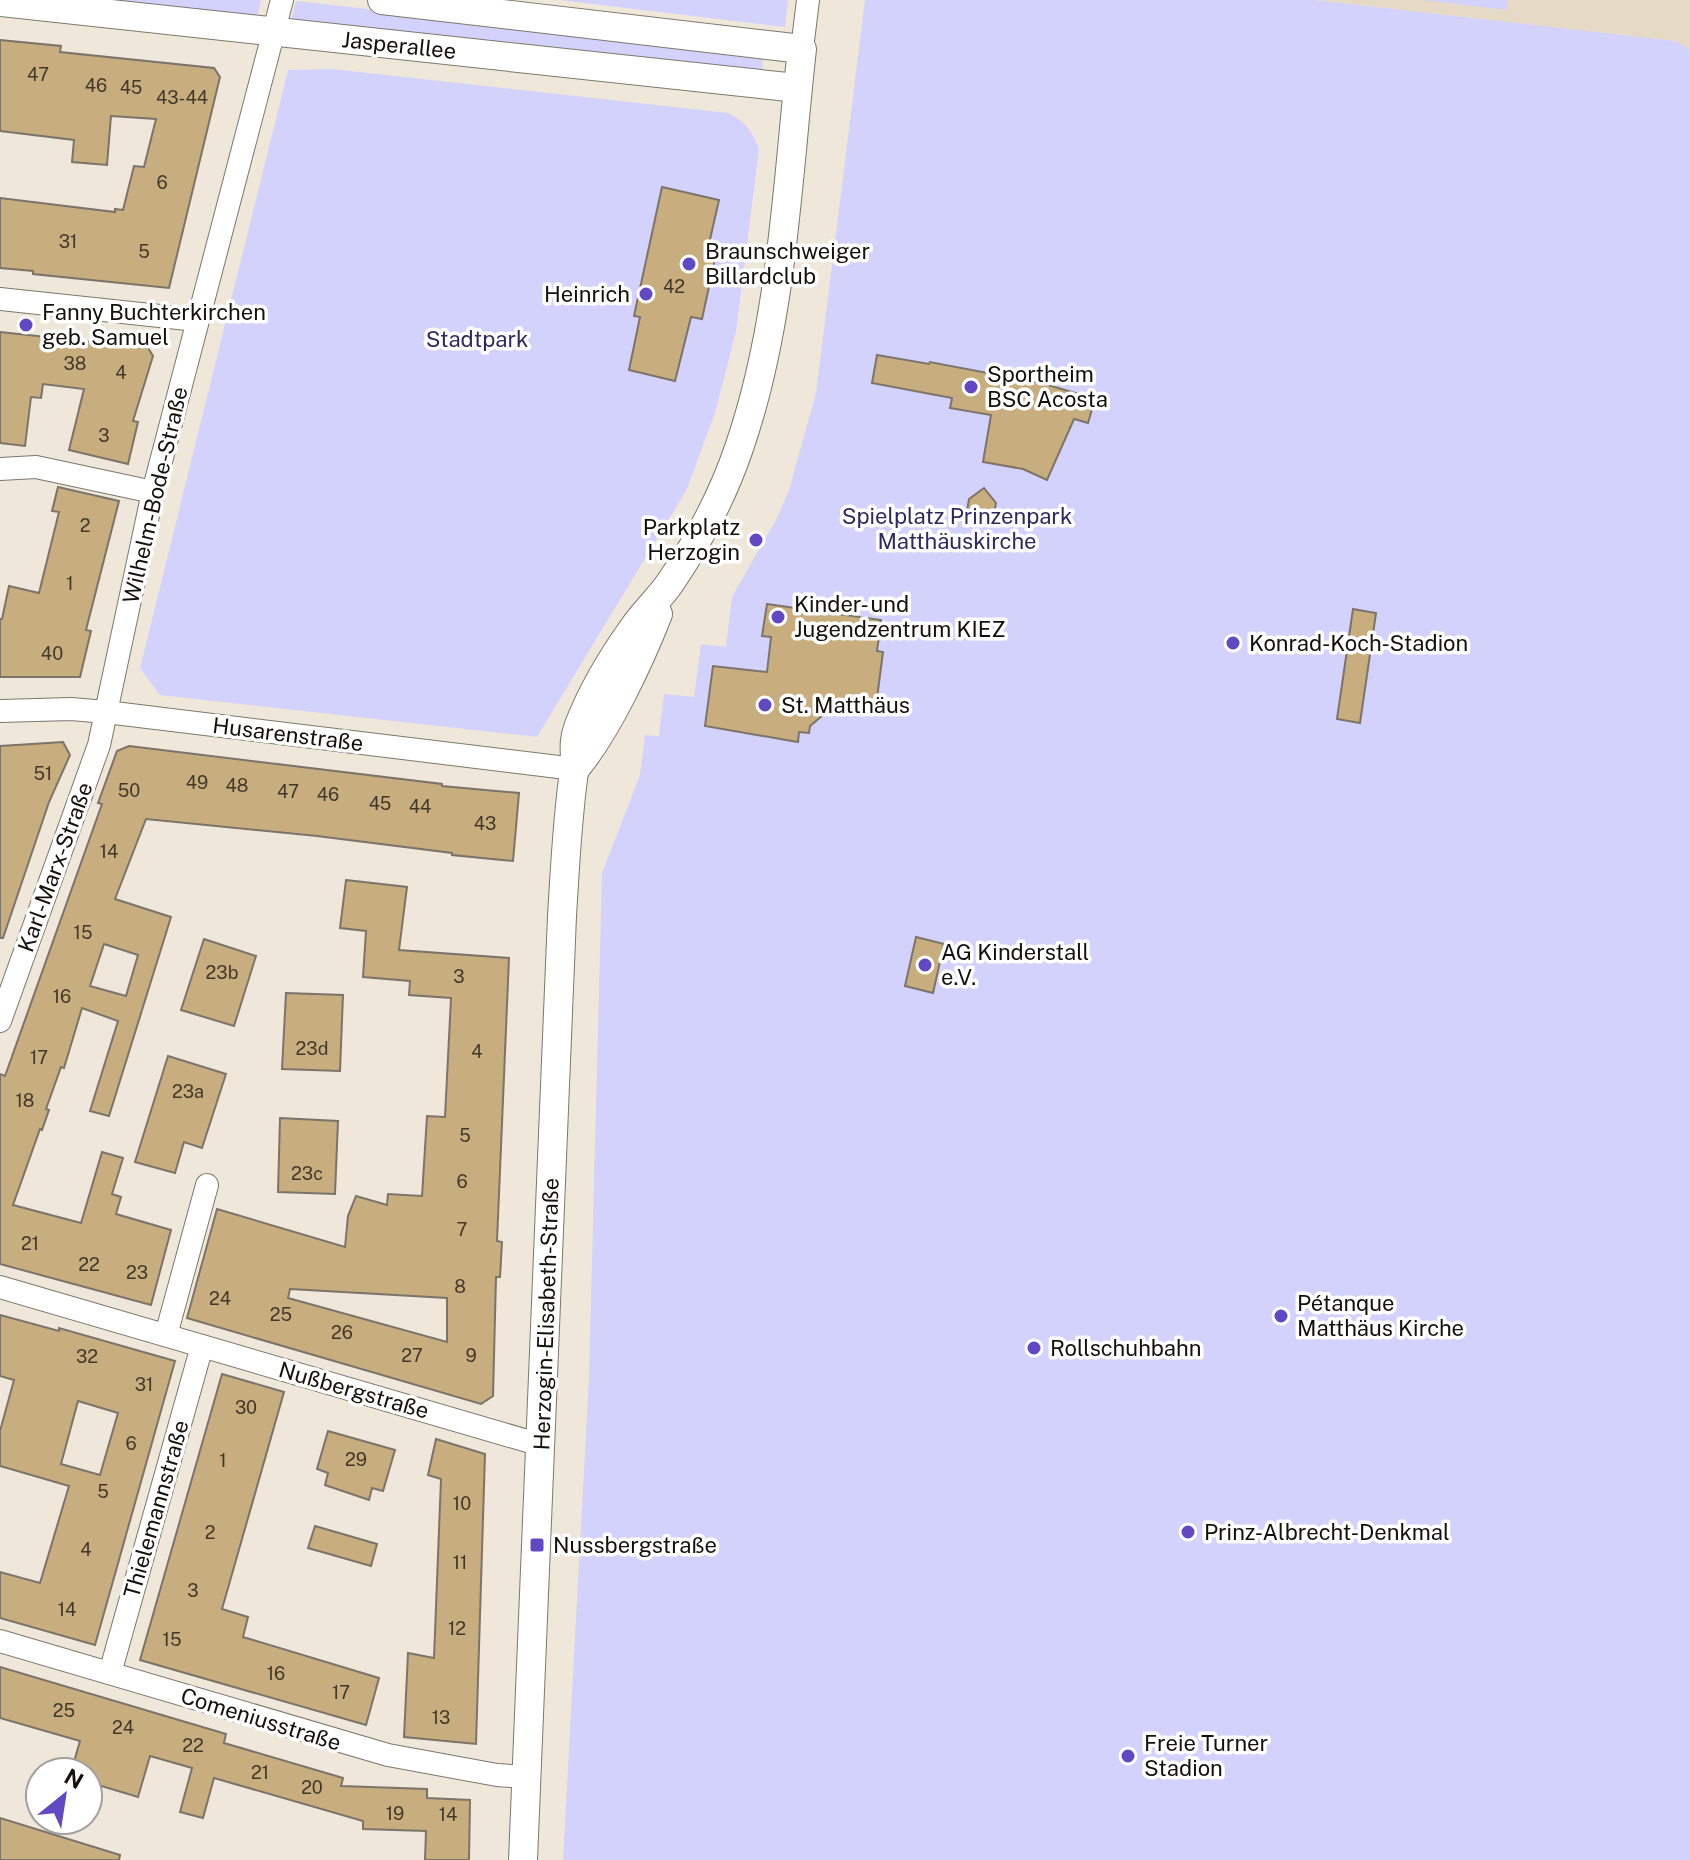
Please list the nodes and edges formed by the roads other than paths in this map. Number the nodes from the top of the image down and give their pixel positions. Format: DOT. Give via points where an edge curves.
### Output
graph roads {
  1 [pos="282,0"];
  2 [pos="382,0"];
  3 [pos="808,0"];
  4 [pos="0,2"];
  5 [pos="273,32"];
  6 [pos="802,49"];
  7 [pos="797,88"];
  8 [pos="0,299"];
  9 [pos="197,320"];
  10 [pos="0,469"];
  11 [pos="153,492"];
  12 [pos="0,711"];
  13 [pos="106,712"];
  14 [pos="575,769"];
  15 [pos="0,1021"];
  16 [pos="207,1185"];
  17 [pos="0,1287"];
  18 [pos="166,1335"];
  19 [pos="202,1346"];
  20 [pos="541,1445"];
  21 [pos="0,1641"];
  22 [pos="110,1673"];
  23 [pos="527,1777"];
  24 [pos="523,1860"];
  1 -- 5 [label="street, Wilhelm-Bode-Straße"];
  2 -- 6 [label="street, Jasperallee"];
  3 -- 6 [label="street, Herzogin-Elisabeth-Straße"];
  4 -- 5 [label="street, Jasperallee"];
  5 -- 7 [label="street, Jasperallee"];
  5 -- 9 [label="street, Wilhelm-Bode-Straße"];
  6 -- 7 [label="street, Herzogin-Elisabeth-Straße"];
  7 -- 14 [label="street, Herzogin-Elisabeth-Straße" via="770,327 739,449 716,504 670,583 648,640 590,752"];
  8 -- 9 [label="street"];
  9 -- 11 [label="street, Wilhelm-Bode-Straße"];
  10 -- 11 [label="street" via="36,467"];
  11 -- 13 [label="street, Wilhelm-Bode-Straße"];
  12 -- 13 [label="street, Husarenstraße"];
  13 -- 14 [label="street, Husarenstraße"];
  13 -- 15 [label="street, Karl-Marx-Straße" via="99,745"];
  14 -- 20 [label="street, Herzogin-Elisabeth-Straße" via="567,815"];
  16 -- 18 [label="street"];
  17 -- 18 [label="street, Nußbergstraße"];
  18 -- 19 [label="street, Nußbergstraße"];
  19 -- 20 [label="street, Nußbergstraße"];
  19 -- 22 [label="street, Thielemannstraße"];
  20 -- 23 [label="street, Herzogin-Elisabeth-Straße"];
  21 -- 22 [label="street, Comeniusstraße"];
  22 -- 23 [label="street, Comeniusstraße" via="402,1759"];
  23 -- 24 [label="street, Herzogin-Elisabeth-Straße"];
}
